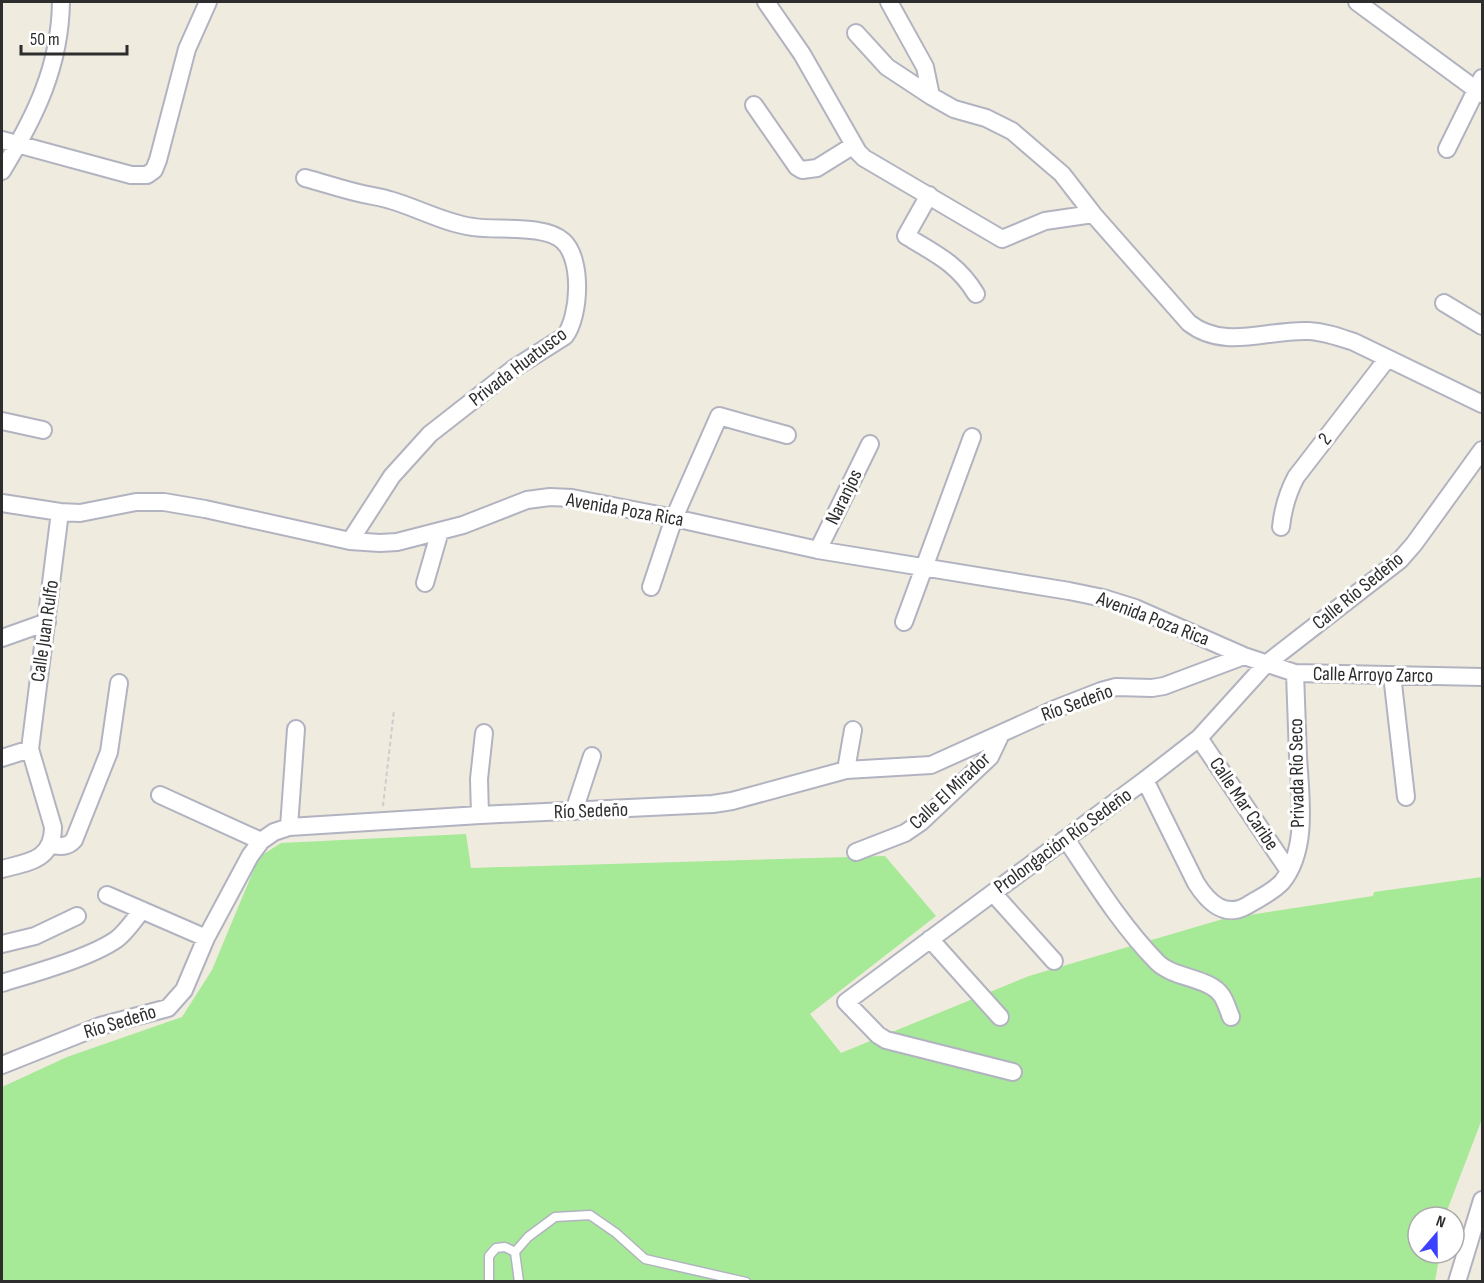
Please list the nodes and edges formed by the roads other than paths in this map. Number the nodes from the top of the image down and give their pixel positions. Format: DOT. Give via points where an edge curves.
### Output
graph roads {
  1 [pos="61,2"];
  2 [pos="208,2"];
  3 [pos="766,2"];
  4 [pos="889,2"];
  5 [pos="1357,2"];
  6 [pos="856,33"];
  7 [pos="1481,87"];
  8 [pos="931,96"];
  9 [pos="754,105"];
  10 [pos="2,140"];
  11 [pos="18,145"];
  12 [pos="854,145"];
  13 [pos="1446,149"];
  14 [pos="2,171"];
  15 [pos="305,178"];
  16 [pos="929,195"];
  17 [pos="1093,214"];
  18 [pos="976,294"];
  19 [pos="1444,303"];
  20 [pos="1482,326"];
  21 [pos="1387,359"];
  22 [pos="1482,404"];
  23 [pos="2,421"];
  24 [pos="43,430"];
  25 [pos="787,435"];
  26 [pos="972,437"];
  27 [pos="870,444"];
  28 [pos="1482,450"];
  29 [pos="2,503"];
  30 [pos="60,512"];
  31 [pos="674,518"];
  32 [pos="1281,527"];
  33 [pos="440,531"];
  34 [pos="350,541"];
  35 [pos="818,550"];
  36 [pos="924,567"];
  37 [pos="425,583"];
  38 [pos="651,587"];
  39 [pos="47,622"];
  40 [pos="904,622"];
  41 [pos="2,638"];
  42 [pos="1244,656"];
  43 [pos="1266,664"];
  44 [pos="1295,674"];
  45 [pos="1392,675"];
  46 [pos="1482,677"];
  47 [pos="119,683"];
  48 [pos="296,729"];
  49 [pos="853,730"];
  50 [pos="484,733"];
  51 [pos="1001,734"];
  52 [pos="1199,738"];
  53 [pos="30,749"];
  54 [pos="592,756"];
  55 [pos="2,758"];
  56 [pos="846,770"];
  57 [pos="1145,780"];
  58 [pos="160,795"];
  59 [pos="1406,796"];
  60 [pos="574,811"];
  61 [pos="480,815"];
  62 [pos="289,827"];
  63 [pos="1066,839"];
  64 [pos="261,841"];
  65 [pos="50,845"];
  66 [pos="856,852"];
  67 [pos="2,869"];
  68 [pos="1289,871"];
  69 [pos="993,893"];
  70 [pos="107,894"];
  71 [pos="142,910"];
  72 [pos="77,916"];
  73 [pos="206,938"];
  74 [pos="930,939"];
  75 [pos="2,945"];
  76 [pos="1054,961"];
  77 [pos="2,983"];
  78 [pos="1000,1017"];
  79 [pos="1231,1017"];
  80 [pos="2,1065"];
  81 [pos="1013,1072"];
  82 [pos="1482,1200"];
  83 [pos="515,1252"];
  84 [pos="489,1281"];
  85 [pos="519,1281"];
  86 [pos="746,1281"];
  87 [pos="1457,1281"];
  1 -- 11 [label="street" via="49,78"];
  2 -- 11 [label="street" via="187,49 154,170 147,175 131,175"];
  3 -- 12 [label="street" via="802,54"];
  4 -- 8 [label="street" via="925,67"];
  5 -- 7 [label="street"];
  6 -- 8 [label="street" via="887,67"];
  7 -- 13 [label="street"];
  8 -- 17 [label="street" via="954,109 1012,130 1062,174"];
  9 -- 12 [label="street" via="802,170 817,168"];
  10 -- 11 [label="street"];
  11 -- 14 [label="street"];
  12 -- 16 [label="street" via="864,158"];
  15 -- 34 [label="street, Privada Huatusco" via="388,199 474,228 552,234 563,240 570,251 578,292 575,317 565,336 513,369 430,434 392,476"];
  16 -- 17 [label="street" via="1002,239 1045,221"];
  16 -- 18 [label="street" via="906,236 958,269"];
  17 -- 21 [label="street" via="1199,331 1223,338 1311,331 1344,339"];
  19 -- 20 [label="street"];
  21 -- 22 [label="street"];
  21 -- 32 [label="street, 2" via="1296,477 1286,495"];
  23 -- 24 [label="street"];
  25 -- 31 [label="street" via="719,416"];
  26 -- 36 [label="street"];
  27 -- 35 [label="street, Naranjos"];
  28 -- 43 [label="street, Calle Río Sedeño" via="1400,560"];
  29 -- 30 [label="street, Avenida Poza Rica"];
  30 -- 34 [label="street, Avenida Poza Rica" via="164,502"];
  30 -- 39 [label="street, Calle Juan Rulfo"];
  31 -- 33 [label="street, Avenida Poza Rica" via="550,497 527,500"];
  31 -- 35 [label="street, Avenida Poza Rica"];
  31 -- 38 [label="street"];
  33 -- 34 [label="street, Avenida Poza Rica" via="397,542"];
  33 -- 37 [label="street"];
  35 -- 36 [label="street, Avenida Poza Rica"];
  36 -- 40 [label="street"];
  36 -- 42 [label="street, Avenida Poza Rica" via="1103,598"];
  39 -- 41 [label="street"];
  39 -- 53 [label="street, Calle Juan Rulfo"];
  42 -- 43 [label="street"];
  42 -- 51 [label="street, Río Sedeño" via="1164,686 1101,691"];
  43 -- 44 [label="street, Calle Arroyo Zarco"];
  43 -- 52 [label="street, Prolongación Río Sedeño"];
  44 -- 45 [label="street, Calle Arroyo Zarco"];
  44 -- 68 [label="street, Privada Río Seco" via="1300,812 1298,843"];
  45 -- 46 [label="street, Calle Arroyo Zarco"];
  45 -- 59 [label="street"];
  47 -- 65 [label="street" via="109,752 78,830 70,845"];
  48 -- 62 [label="street"];
  49 -- 56 [label="street"];
  50 -- 61 [label="street"];
  51 -- 56 [label="street, Río Sedeño" via="931,765"];
  51 -- 66 [label="street, Calle El Mirador" via="990,757 921,822 905,833"];
  52 -- 57 [label="street, Prolongación Río Sedeño"];
  52 -- 68 [label="street, Calle Mar Caribe"];
  53 -- 55 [label="street"];
  53 -- 65 [label="street, Calle Juan Rulfo" via="52,827"];
  54 -- 60 [label="street"];
  56 -- 60 [label="street, Río Sedeño" via="713,804"];
  57 -- 63 [label="street, Prolongación Río Sedeño"];
  57 -- 68 [label="street" via="1196,884 1215,905 1234,911 1243,908 1275,889"];
  58 -- 64 [label="street"];
  60 -- 61 [label="street, Río Sedeño"];
  61 -- 62 [label="street, Río Sedeño"];
  62 -- 64 [label="street, Río Sedeño"];
  63 -- 69 [label="street, Prolongación Río Sedeño"];
  63 -- 79 [label="street" via="1111,907 1158,963 1217,989"];
  64 -- 73 [label="street, Río Sedeño"];
  65 -- 67 [label="street" via="39,858"];
  69 -- 74 [label="street, Prolongación Río Sedeño"];
  69 -- 76 [label="street"];
  70 -- 71 [label="street"];
  71 -- 73 [label="street"];
  71 -- 77 [label="street" via="125,932 109,944"];
  72 -- 75 [label="street" via="35,936"];
  73 -- 80 [label="street, Río Sedeño" via="184,990 168,1008 100,1026"];
  74 -- 78 [label="street"];
  74 -- 81 [label="street, Prolongación Río Sedeño" via="846,1002 886,1040"];
  82 -- 87 [label="street"];
  83 -- 84 [label="lane" via="496,1248 489,1256"];
  83 -- 85 [label="lane"];
  83 -- 86 [label="lane" via="555,1217 590,1215 645,1260"];
}
